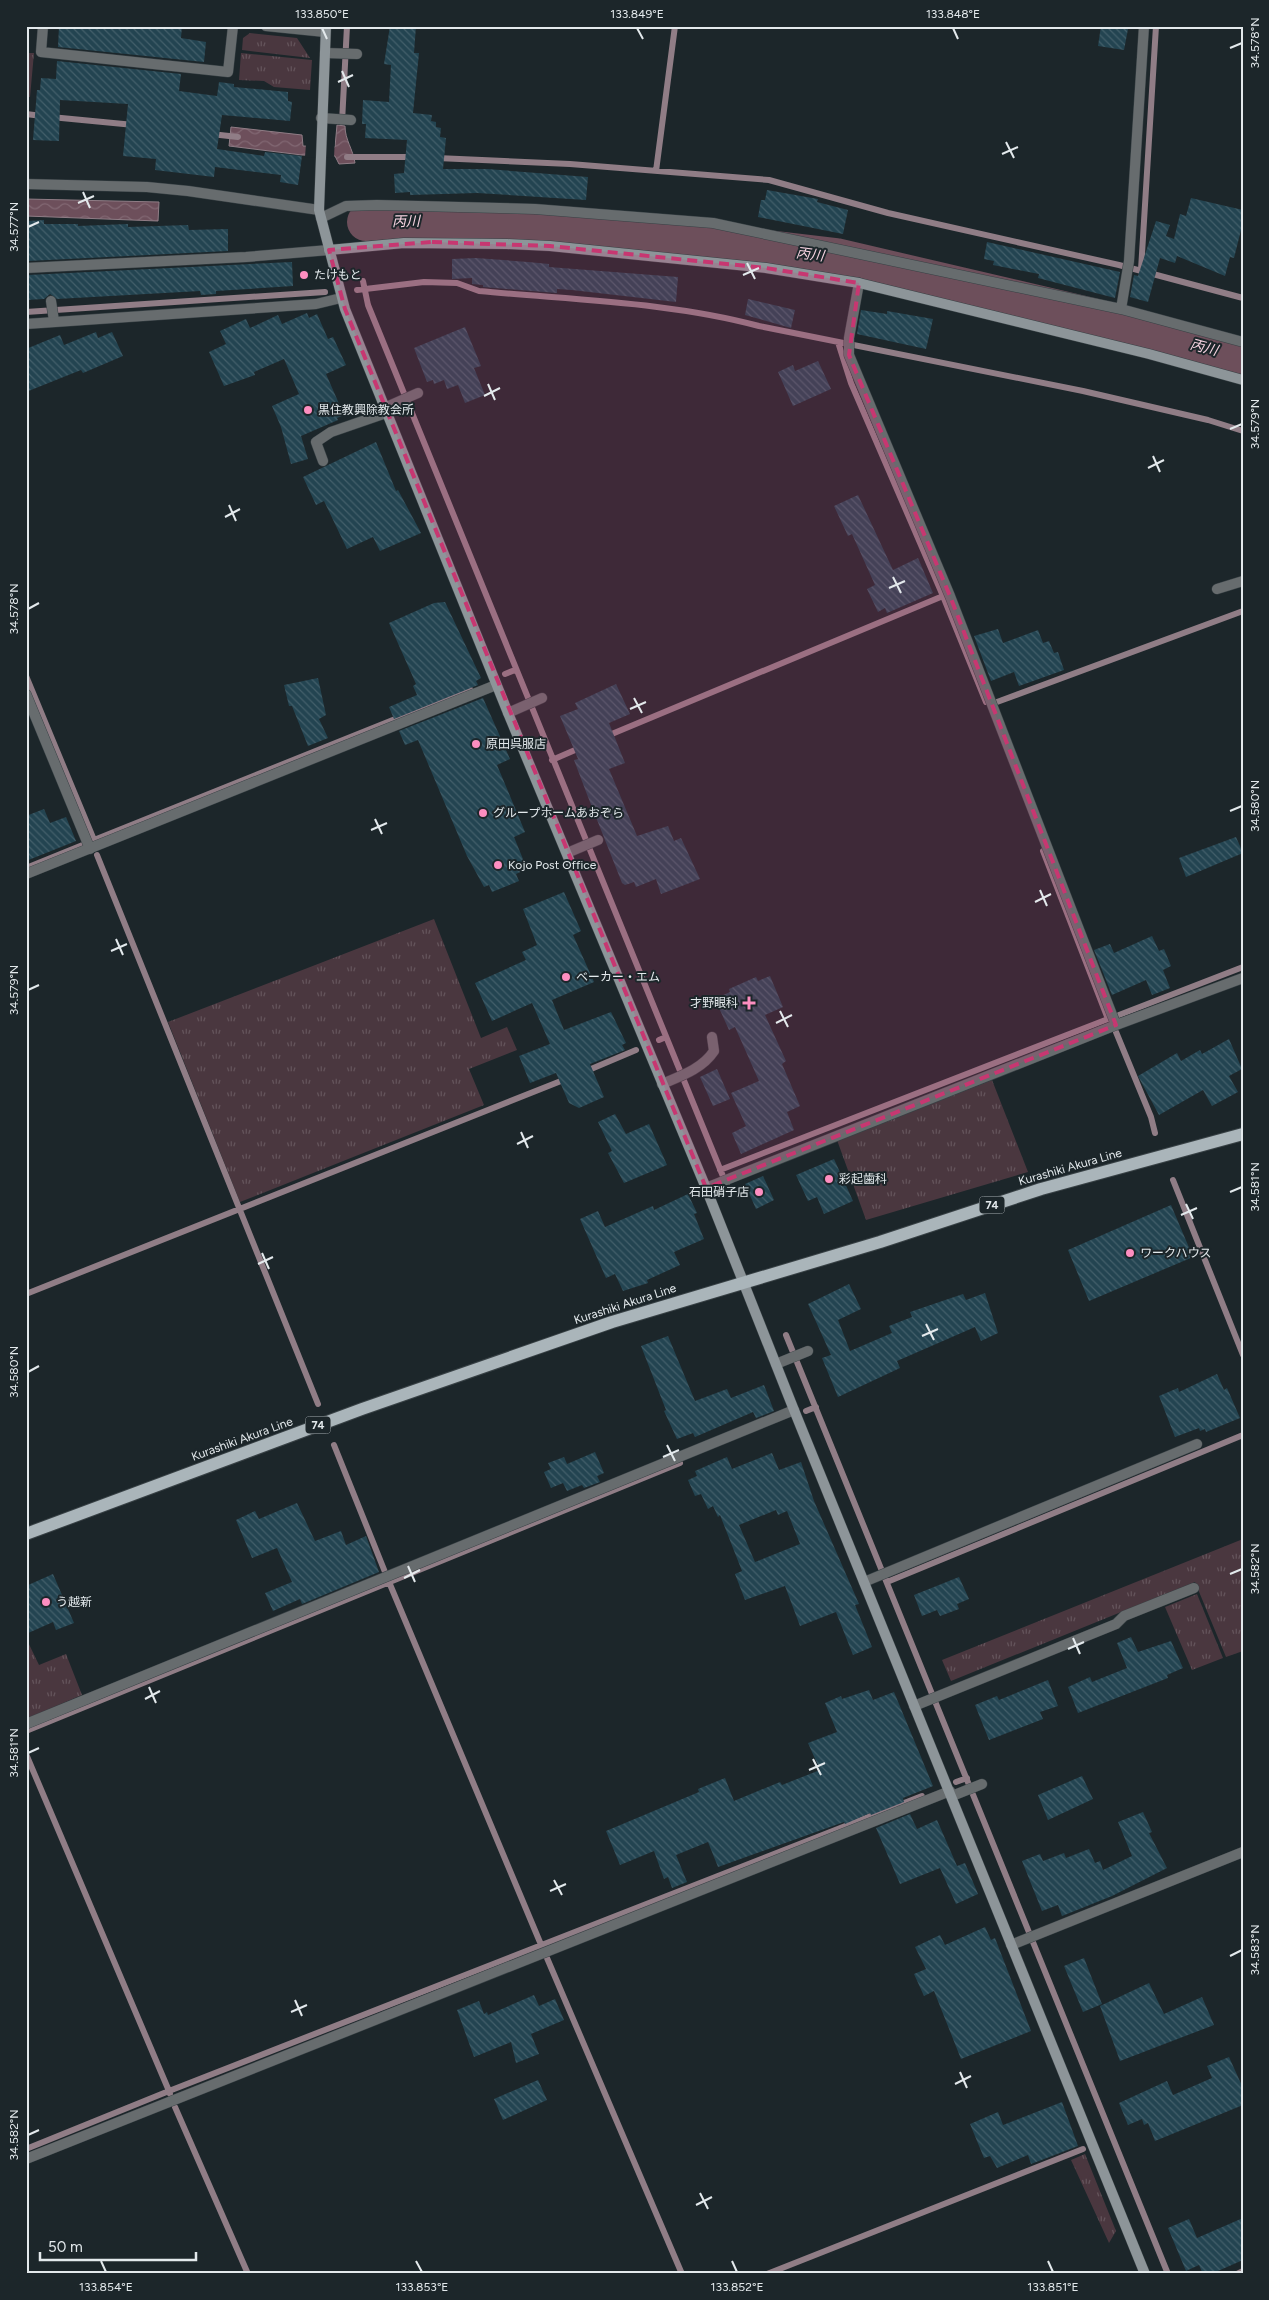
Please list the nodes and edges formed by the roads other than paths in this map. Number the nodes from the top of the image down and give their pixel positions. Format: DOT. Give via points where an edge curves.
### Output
graph roads {
  1 [pos="43,26"];
  2 [pos="233,26"];
  3 [pos="266,26"];
  4 [pos="1144,26"];
  5 [pos="326,29"];
  6 [pos="324,53"];
  7 [pos="355,54"];
  8 [pos="321,118"];
  9 [pos="345,120"];
  10 [pos="26,184"];
  11 [pos="320,214"];
  12 [pos="329,250"];
  13 [pos="26,268"];
  14 [pos="859,283"];
  15 [pos="341,298"];
  16 [pos="52,302"];
  17 [pos="1121,309"];
  18 [pos="54,319"];
  19 [pos="26,324"];
  20 [pos="1243,342"];
  21 [pos="1243,380"];
  22 [pos="416,394"];
  23 [pos="385,411"];
  24 [pos="323,461"];
  25 [pos="1243,581"];
  26 [pos="1217,589"];
  27 [pos="496,684"];
  28 [pos="26,694"];
  29 [pos="540,699"];
  30 [pos="508,713"];
  31 [pos="595,841"];
  32 [pos="88,845"];
  33 [pos="567,853"];
  34 [pos="26,874"];
  35 [pos="1243,978"];
  36 [pos="1116,1025"];
  37 [pos="712,1037"];
  38 [pos="666,1082"];
  39 [pos="1243,1134"];
  40 [pos="706,1188"];
  41 [pos="744,1282"];
  42 [pos="806,1352"];
  43 [pos="776,1364"];
  44 [pos="794,1410"];
  45 [pos="1197,1444"];
  46 [pos="26,1534"];
  47 [pos="864,1582"];
  48 [pos="1194,1588"];
  49 [pos="914,1706"];
  50 [pos="26,1724"];
  51 [pos="981,1784"];
  52 [pos="955,1793"];
  53 [pos="1243,1852"];
  54 [pos="1012,1945"];
  55 [pos="26,2159"];
  56 [pos="1145,2274"];
  1 -- 2 [label="street" via="41,52 228,72"];
  3 -- 5 [label="street"];
  4 -- 17 [label="street" via="1129,261"];
  5 -- 6 [label="street"];
  6 -- 7 [label="street"];
  6 -- 8 [label="street"];
  8 -- 9 [label="street"];
  8 -- 11 [label="street"];
  10 -- 11 [label="street" via="172,190"];
  11 -- 12 [label="street"];
  11 -- 17 [label="street" via="346,206 378,205 535,209 713,222"];
  12 -- 13 [label="street"];
  12 -- 14 [label="street" via="432,242 550,246 766,268"];
  12 -- 15 [label="street"];
  14 -- 21 [label="street"];
  14 -- 36 [label="street" via="848,356 950,596"];
  15 -- 18 [label="street" via="316,304"];
  15 -- 23 [label="street"];
  16 -- 18 [label="street"];
  17 -- 20 [label="street"];
  18 -- 19 [label="street"];
  22 -- 23 [label="street"];
  23 -- 24 [label="street" via="330,432 316,442"];
  23 -- 27 [label="street"];
  25 -- 26 [label="street"];
  27 -- 30 [label="street"];
  27 -- 32 [label="street"];
  28 -- 32 [label="street"];
  29 -- 30 [label="street"];
  30 -- 33 [label="street"];
  31 -- 33 [label="street"];
  32 -- 34 [label="street"];
  33 -- 38 [label="street"];
  35 -- 36 [label="street"];
  36 -- 40 [label="street"];
  37 -- 38 [label="street" via="714,1051 710,1058"];
  38 -- 40 [label="street"];
  39 -- 41 [label="main road, Kurashiki Akura Line / 74" via="1041,1189"];
  40 -- 41 [label="street"];
  41 -- 43 [label="street"];
  41 -- 46 [label="main road, Kurashiki Akura Line / 74" via="612,1322 362,1409"];
  42 -- 43 [label="street"];
  43 -- 44 [label="street"];
  44 -- 47 [label="street"];
  44 -- 50 [label="street"];
  45 -- 47 [label="street"];
  47 -- 49 [label="street"];
  48 -- 49 [label="street" via="1124,1616 1116,1624"];
  49 -- 52 [label="street"];
  51 -- 52 [label="street"];
  52 -- 54 [label="street"];
  52 -- 55 [label="street"];
  53 -- 54 [label="street"];
  54 -- 56 [label="street"];
}
